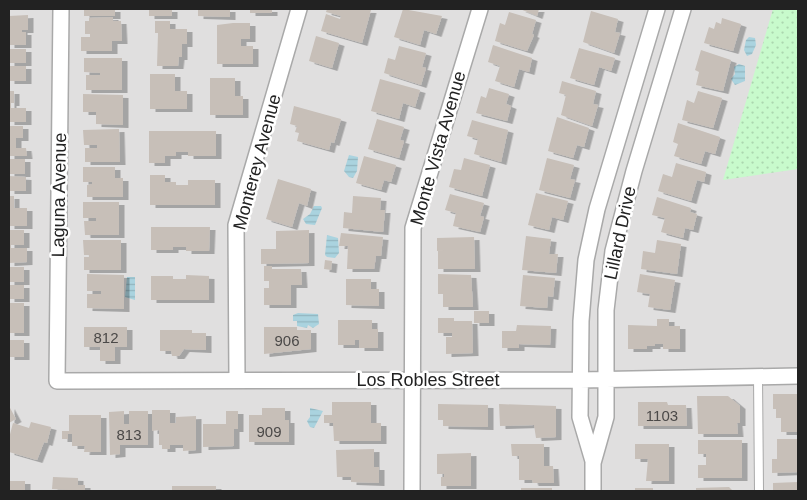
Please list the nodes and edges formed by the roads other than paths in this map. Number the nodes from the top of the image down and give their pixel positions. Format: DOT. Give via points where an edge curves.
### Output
graph roads {
  1 [pos="61,9"];
  2 [pos="299,9"];
  3 [pos="480,9"];
  4 [pos="656,9"];
  5 [pos="683,9"];
  6 [pos="609,164"];
  7 [pos="634,171"];
  8 [pos="758,376"];
  9 [pos="798,376"];
  10 [pos="237,379"];
  11 [pos="606,379"];
  12 [pos="411,380"];
  13 [pos="580,380"];
  14 [pos="57,381"];
  15 [pos="593,463"];
  16 [pos="412,491"];
  17 [pos="593,491"];
  18 [pos="759,491"];
  1 -- 14 [label="street, Laguna Avenue"];
  2 -- 10 [label="street, Monterey Avenue" via="236,225"];
  3 -- 12 [label="street, Monte Vista Avenue" via="413,228"];
  4 -- 6 [label="street, Lillard Drive"];
  5 -- 7 [label="street, Lillard Drive"];
  6 -- 7 [label="street"];
  6 -- 13 [label="street, Lillard Drive" via="586,260 580,321"];
  7 -- 11 [label="street, Lillard Drive" via="619,224 608,287"];
  8 -- 9 [label="street, Los Robles Street"];
  8 -- 11 [label="street, Los Robles Street"];
  8 -- 18 [label="lane"];
  10 -- 12 [label="street, Los Robles Street"];
  10 -- 14 [label="street, Los Robles Street"];
  11 -- 13 [label="street, Los Robles Street"];
  11 -- 15 [label="street, Lillard Drive" via="606,417"];
  12 -- 13 [label="street, Los Robles Street"];
  12 -- 16 [label="street, Monte Vista Avenue"];
  13 -- 15 [label="street, Lillard Drive" via="580,417"];
  15 -- 17 [label="street, Lillard Drive"];
}
